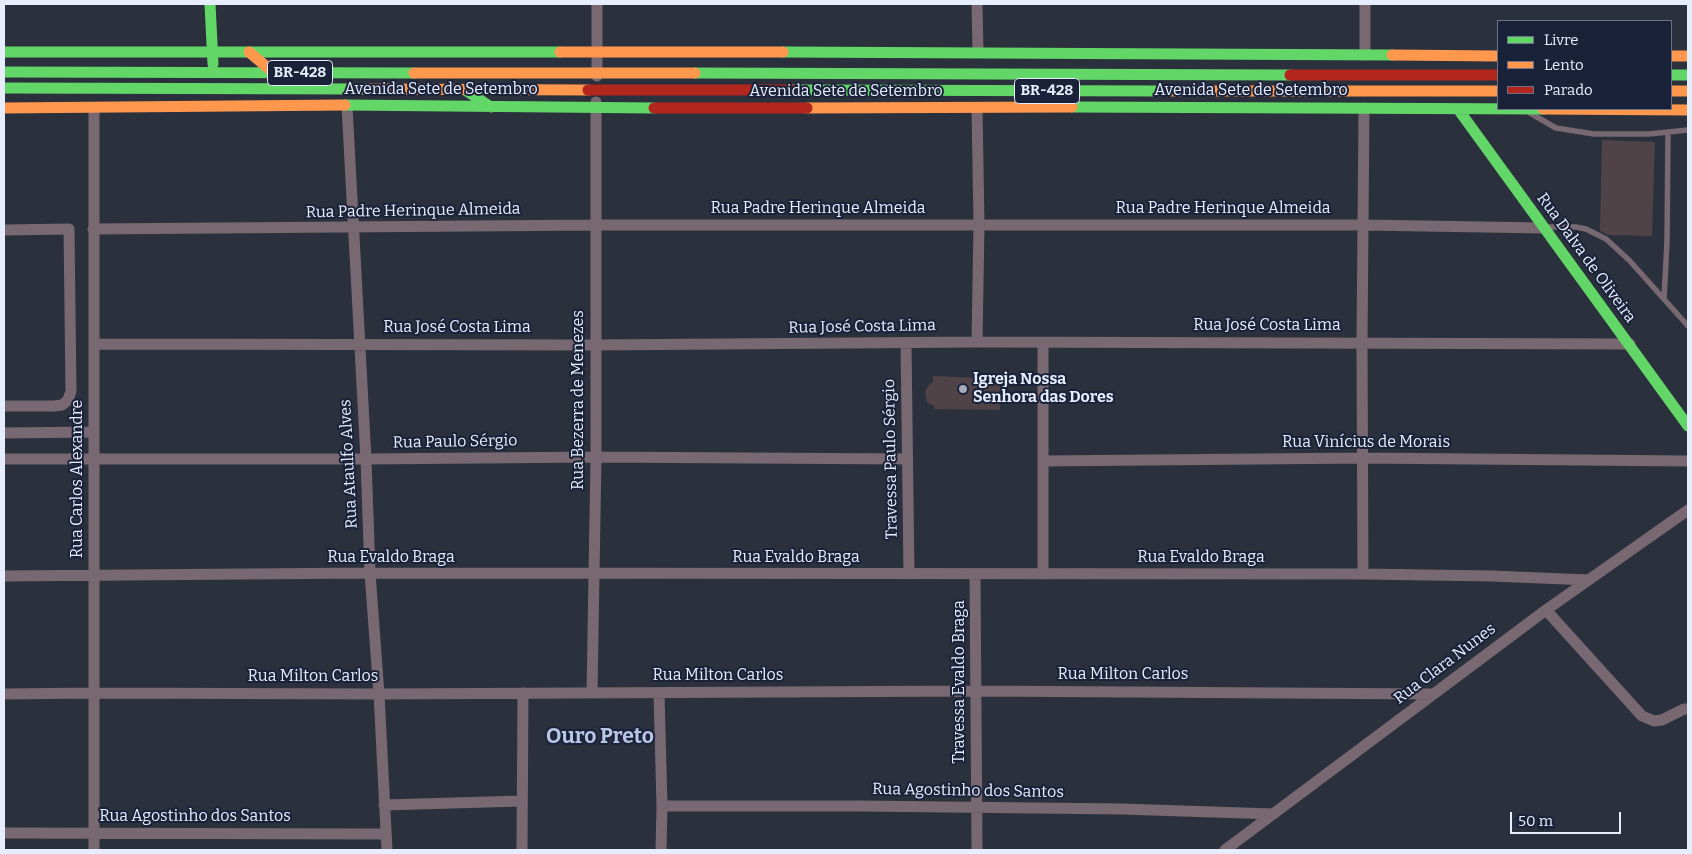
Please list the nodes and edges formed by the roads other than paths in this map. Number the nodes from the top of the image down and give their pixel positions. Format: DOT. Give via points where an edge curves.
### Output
graph roads {
  1 [pos="210,4"];
  2 [pos="597,4"];
  3 [pos="977,4"];
  4 [pos="1364,4"];
  5 [pos="4,52"];
  6 [pos="249,52"];
  7 [pos="597,52"];
  8 [pos="978,52"];
  9 [pos="212,53"];
  10 [pos="1365,55"];
  11 [pos="1497,56"];
  12 [pos="1672,56"];
  13 [pos="1688,56"];
  14 [pos="4,72"];
  15 [pos="213,72"];
  16 [pos="274,72"];
  17 [pos="597,72"];
  18 [pos="1497,74"];
  19 [pos="1672,75"];
  20 [pos="1688,75"];
  21 [pos="4,88"];
  22 [pos="465,90"];
  23 [pos="596,90"];
  24 [pos="1497,91"];
  25 [pos="1672,91"];
  26 [pos="1688,91"];
  27 [pos="347,106"];
  28 [pos="491,106"];
  29 [pos="4,108"];
  30 [pos="94,108"];
  31 [pos="595,108"];
  32 [pos="977,108"];
  33 [pos="1364,108"];
  34 [pos="1458,109"];
  35 [pos="1497,109"];
  36 [pos="1525,110"];
  37 [pos="1672,110"];
  38 [pos="1688,110"];
  39 [pos="1688,130"];
  40 [pos="1668,132"];
  41 [pos="595,225"];
  42 [pos="979,225"];
  43 [pos="1364,225"];
  44 [pos="354,228"];
  45 [pos="1543,228"];
  46 [pos="93,229"];
  47 [pos="4,230"];
  48 [pos="1664,299"];
  49 [pos="1688,326"];
  50 [pos="978,342"];
  51 [pos="359,343"];
  52 [pos="906,343"];
  53 [pos="1043,343"];
  54 [pos="1362,343"];
  55 [pos="94,344"];
  56 [pos="1630,344"];
  57 [pos="595,345"];
  58 [pos="4,406"];
  59 [pos="1688,426"];
  60 [pos="93,432"];
  61 [pos="4,433"];
  62 [pos="596,457"];
  63 [pos="1363,458"];
  64 [pos="4,459"];
  65 [pos="366,459"];
  66 [pos="906,459"];
  67 [pos="93,460"];
  68 [pos="1044,461"];
  69 [pos="1688,462"];
  70 [pos="1688,510"];
  71 [pos="370,574"];
  72 [pos="594,574"];
  73 [pos="908,574"];
  74 [pos="976,574"];
  75 [pos="1043,574"];
  76 [pos="1363,574"];
  77 [pos="4,576"];
  78 [pos="94,576"];
  79 [pos="1589,580"];
  80 [pos="1546,610"];
  81 [pos="976,691"];
  82 [pos="94,692"];
  83 [pos="523,693"];
  84 [pos="592,693"];
  85 [pos="659,693"];
  86 [pos="4,694"];
  87 [pos="379,694"];
  88 [pos="1432,694"];
  89 [pos="1688,709"];
  90 [pos="522,801"];
  91 [pos="384,806"];
  92 [pos="662,806"];
  93 [pos="977,807"];
  94 [pos="1274,814"];
  95 [pos="4,832"];
  96 [pos="93,833"];
  97 [pos="386,834"];
  98 [pos="94,850"];
  99 [pos="387,850"];
  100 [pos="522,850"];
  101 [pos="661,850"];
  102 [pos="977,850"];
  103 [pos="1225,850"];
  1 -- 9 [label="main road"];
  2 -- 7 [label="street, Rua Bezerra de Menezes"];
  3 -- 8 [label="street"];
  4 -- 10 [label="street"];
  5 -- 9 [label="main road"];
  6 -- 7 [label="main road"];
  6 -- 9 [label="main road"];
  6 -- 16 [label="main road"];
  7 -- 8 [label="main road"];
  7 -- 17 [label="street, Rua Bezerra de Menezes"];
  8 -- 10 [label="main road"];
  9 -- 15 [label="main road"];
  10 -- 11 [label="main road"];
  12 -- 13 [label="main road"];
  14 -- 15 [label="main road, Avenida Sete de Setembro / BR-428"];
  15 -- 16 [label="main road, Avenida Sete de Setembro / BR-428"];
  16 -- 17 [label="main road, Avenida Sete de Setembro / BR-428"];
  17 -- 18 [label="main road, Avenida Sete de Setembro / BR-428"];
  17 -- 23 [label="street, Rua Bezerra de Menezes"];
  19 -- 20 [label="main road"];
  21 -- 22 [label="main road, Avenida Sete de Setembro / BR-428"];
  22 -- 23 [label="main road, Avenida Sete de Setembro / BR-428"];
  22 -- 28 [label="main road"];
  23 -- 24 [label="main road, Avenida Sete de Setembro / BR-428"];
  23 -- 31 [label="street, Rua Bezerra de Menezes"];
  25 -- 26 [label="main road"];
  27 -- 28 [label="main road, Avenida Sete de Setembro"];
  27 -- 30 [label="main road, Avenida Sete de Setembro"];
  27 -- 44 [label="street, Rua Ataulfo Alves"];
  28 -- 31 [label="main road, Avenida Sete de Setembro"];
  29 -- 30 [label="main road, Avenida Sete de Setembro"];
  30 -- 46 [label="street, Rua Carlos Alexandre"];
  31 -- 32 [label="main road, Avenida Sete de Setembro"];
  31 -- 41 [label="street, Rua Bezerra de Menezes"];
  32 -- 33 [label="main road, Avenida Sete de Setembro"];
  32 -- 42 [label="street"];
  33 -- 34 [label="main road, Avenida Sete de Setembro"];
  33 -- 43 [label="street"];
  34 -- 35 [label="main road, Avenida Sete de Setembro"];
  34 -- 45 [label="main road, Rua Dalva de Oliveira"];
  36 -- 40 [label="lane" via="1556,128 1594,134"];
  37 -- 38 [label="main road, Avenida Sete de Setembro"];
  39 -- 40 [label="lane"];
  40 -- 48 [label="lane"];
  41 -- 42 [label="street, Rua Padre Herinque Almeida"];
  41 -- 44 [label="street, Rua Padre Herinque Almeida"];
  41 -- 57 [label="street, Rua Bezerra de Menezes"];
  42 -- 43 [label="street, Rua Padre Herinque Almeida"];
  42 -- 50 [label="street"];
  43 -- 45 [label="street, Rua Padre Herinque Almeida"];
  43 -- 54 [label="street"];
  44 -- 46 [label="street, Rua Padre Herinque Almeida"];
  44 -- 51 [label="street, Rua Ataulfo Alves"];
  45 -- 48 [label="lane" via="1576,227 1606,239"];
  45 -- 56 [label="main road, Rua Dalva de Oliveira"];
  46 -- 55 [label="street, Rua Carlos Alexandre"];
  47 -- 58 [label="street" via="69,229 71,391 62,405"];
  48 -- 49 [label="lane"];
  50 -- 52 [label="street, Rua José Costa Lima"];
  50 -- 53 [label="street, Rua José Costa Lima"];
  51 -- 55 [label="street, Rua José Costa Lima"];
  51 -- 57 [label="street, Rua José Costa Lima"];
  51 -- 65 [label="street, Rua Ataulfo Alves"];
  52 -- 57 [label="street, Rua José Costa Lima"];
  52 -- 66 [label="street, Travessa Paulo Sérgio"];
  53 -- 54 [label="street, Rua José Costa Lima"];
  53 -- 68 [label="street"];
  54 -- 56 [label="street, Rua José Costa Lima"];
  54 -- 63 [label="street"];
  55 -- 60 [label="street, Rua Carlos Alexandre"];
  56 -- 59 [label="main road, Rua Dalva de Oliveira"];
  57 -- 62 [label="street, Rua Bezerra de Menezes"];
  60 -- 61 [label="street"];
  60 -- 67 [label="street, Rua Carlos Alexandre"];
  62 -- 65 [label="street, Rua Paulo Sérgio"];
  62 -- 66 [label="street, Rua Paulo Sérgio"];
  62 -- 72 [label="street, Rua Bezerra de Menezes"];
  63 -- 68 [label="street, Rua Vinícius de Morais"];
  63 -- 69 [label="street, Rua Vinícius de Morais"];
  63 -- 76 [label="street"];
  64 -- 67 [label="street, Rua Paulo Sérgio"];
  65 -- 67 [label="street, Rua Paulo Sérgio"];
  65 -- 71 [label="street, Rua Ataulfo Alves"];
  66 -- 73 [label="street, Travessa Paulo Sérgio"];
  67 -- 78 [label="street, Rua Carlos Alexandre"];
  68 -- 75 [label="street"];
  70 -- 79 [label="street, Rua Clara Nunes"];
  71 -- 72 [label="street, Rua Evaldo Braga"];
  71 -- 78 [label="street, Rua Evaldo Braga"];
  71 -- 87 [label="street, Rua Ataulfo Alves"];
  72 -- 73 [label="street, Rua Evaldo Braga"];
  72 -- 84 [label="street, Rua Bezerra de Menezes"];
  73 -- 74 [label="street, Rua Evaldo Braga"];
  74 -- 75 [label="street, Rua Evaldo Braga"];
  74 -- 81 [label="street, Travessa Evaldo Braga"];
  75 -- 76 [label="street, Rua Evaldo Braga"];
  76 -- 79 [label="street, Rua Evaldo Braga"];
  77 -- 78 [label="street, Rua Evaldo Braga"];
  78 -- 82 [label="street, Rua Carlos Alexandre"];
  79 -- 80 [label="street, Rua Clara Nunes"];
  80 -- 88 [label="street, Rua Clara Nunes"];
  80 -- 89 [label="street" via="1642,716 1654,721 1662,720"];
  81 -- 85 [label="street, Rua Milton Carlos"];
  81 -- 88 [label="street, Rua Milton Carlos"];
  81 -- 93 [label="street, Travessa Evaldo Braga"];
  82 -- 86 [label="street, Rua Milton Carlos"];
  82 -- 87 [label="street, Rua Milton Carlos"];
  82 -- 96 [label="street, Rua Carlos Alexandre"];
  83 -- 84 [label="street, Rua Milton Carlos"];
  83 -- 87 [label="street, Rua Milton Carlos"];
  83 -- 90 [label="street"];
  84 -- 85 [label="street, Rua Milton Carlos"];
  85 -- 92 [label="street"];
  87 -- 91 [label="street, Rua Ataulfo Alves"];
  88 -- 94 [label="street, Rua Clara Nunes"];
  90 -- 91 [label="street"];
  90 -- 100 [label="street"];
  91 -- 97 [label="street, Rua Ataulfo Alves"];
  92 -- 93 [label="street, Rua Agostinho dos Santos"];
  92 -- 101 [label="street"];
  93 -- 94 [label="street, Rua Agostinho dos Santos"];
  93 -- 102 [label="street, Travessa Evaldo Braga"];
  94 -- 103 [label="street, Rua Clara Nunes"];
  95 -- 96 [label="street, Rua Agostinho dos Santos"];
  96 -- 97 [label="street, Rua Agostinho dos Santos"];
  96 -- 98 [label="street, Rua Carlos Alexandre"];
  97 -- 99 [label="street, Rua Ataulfo Alves"];
}
